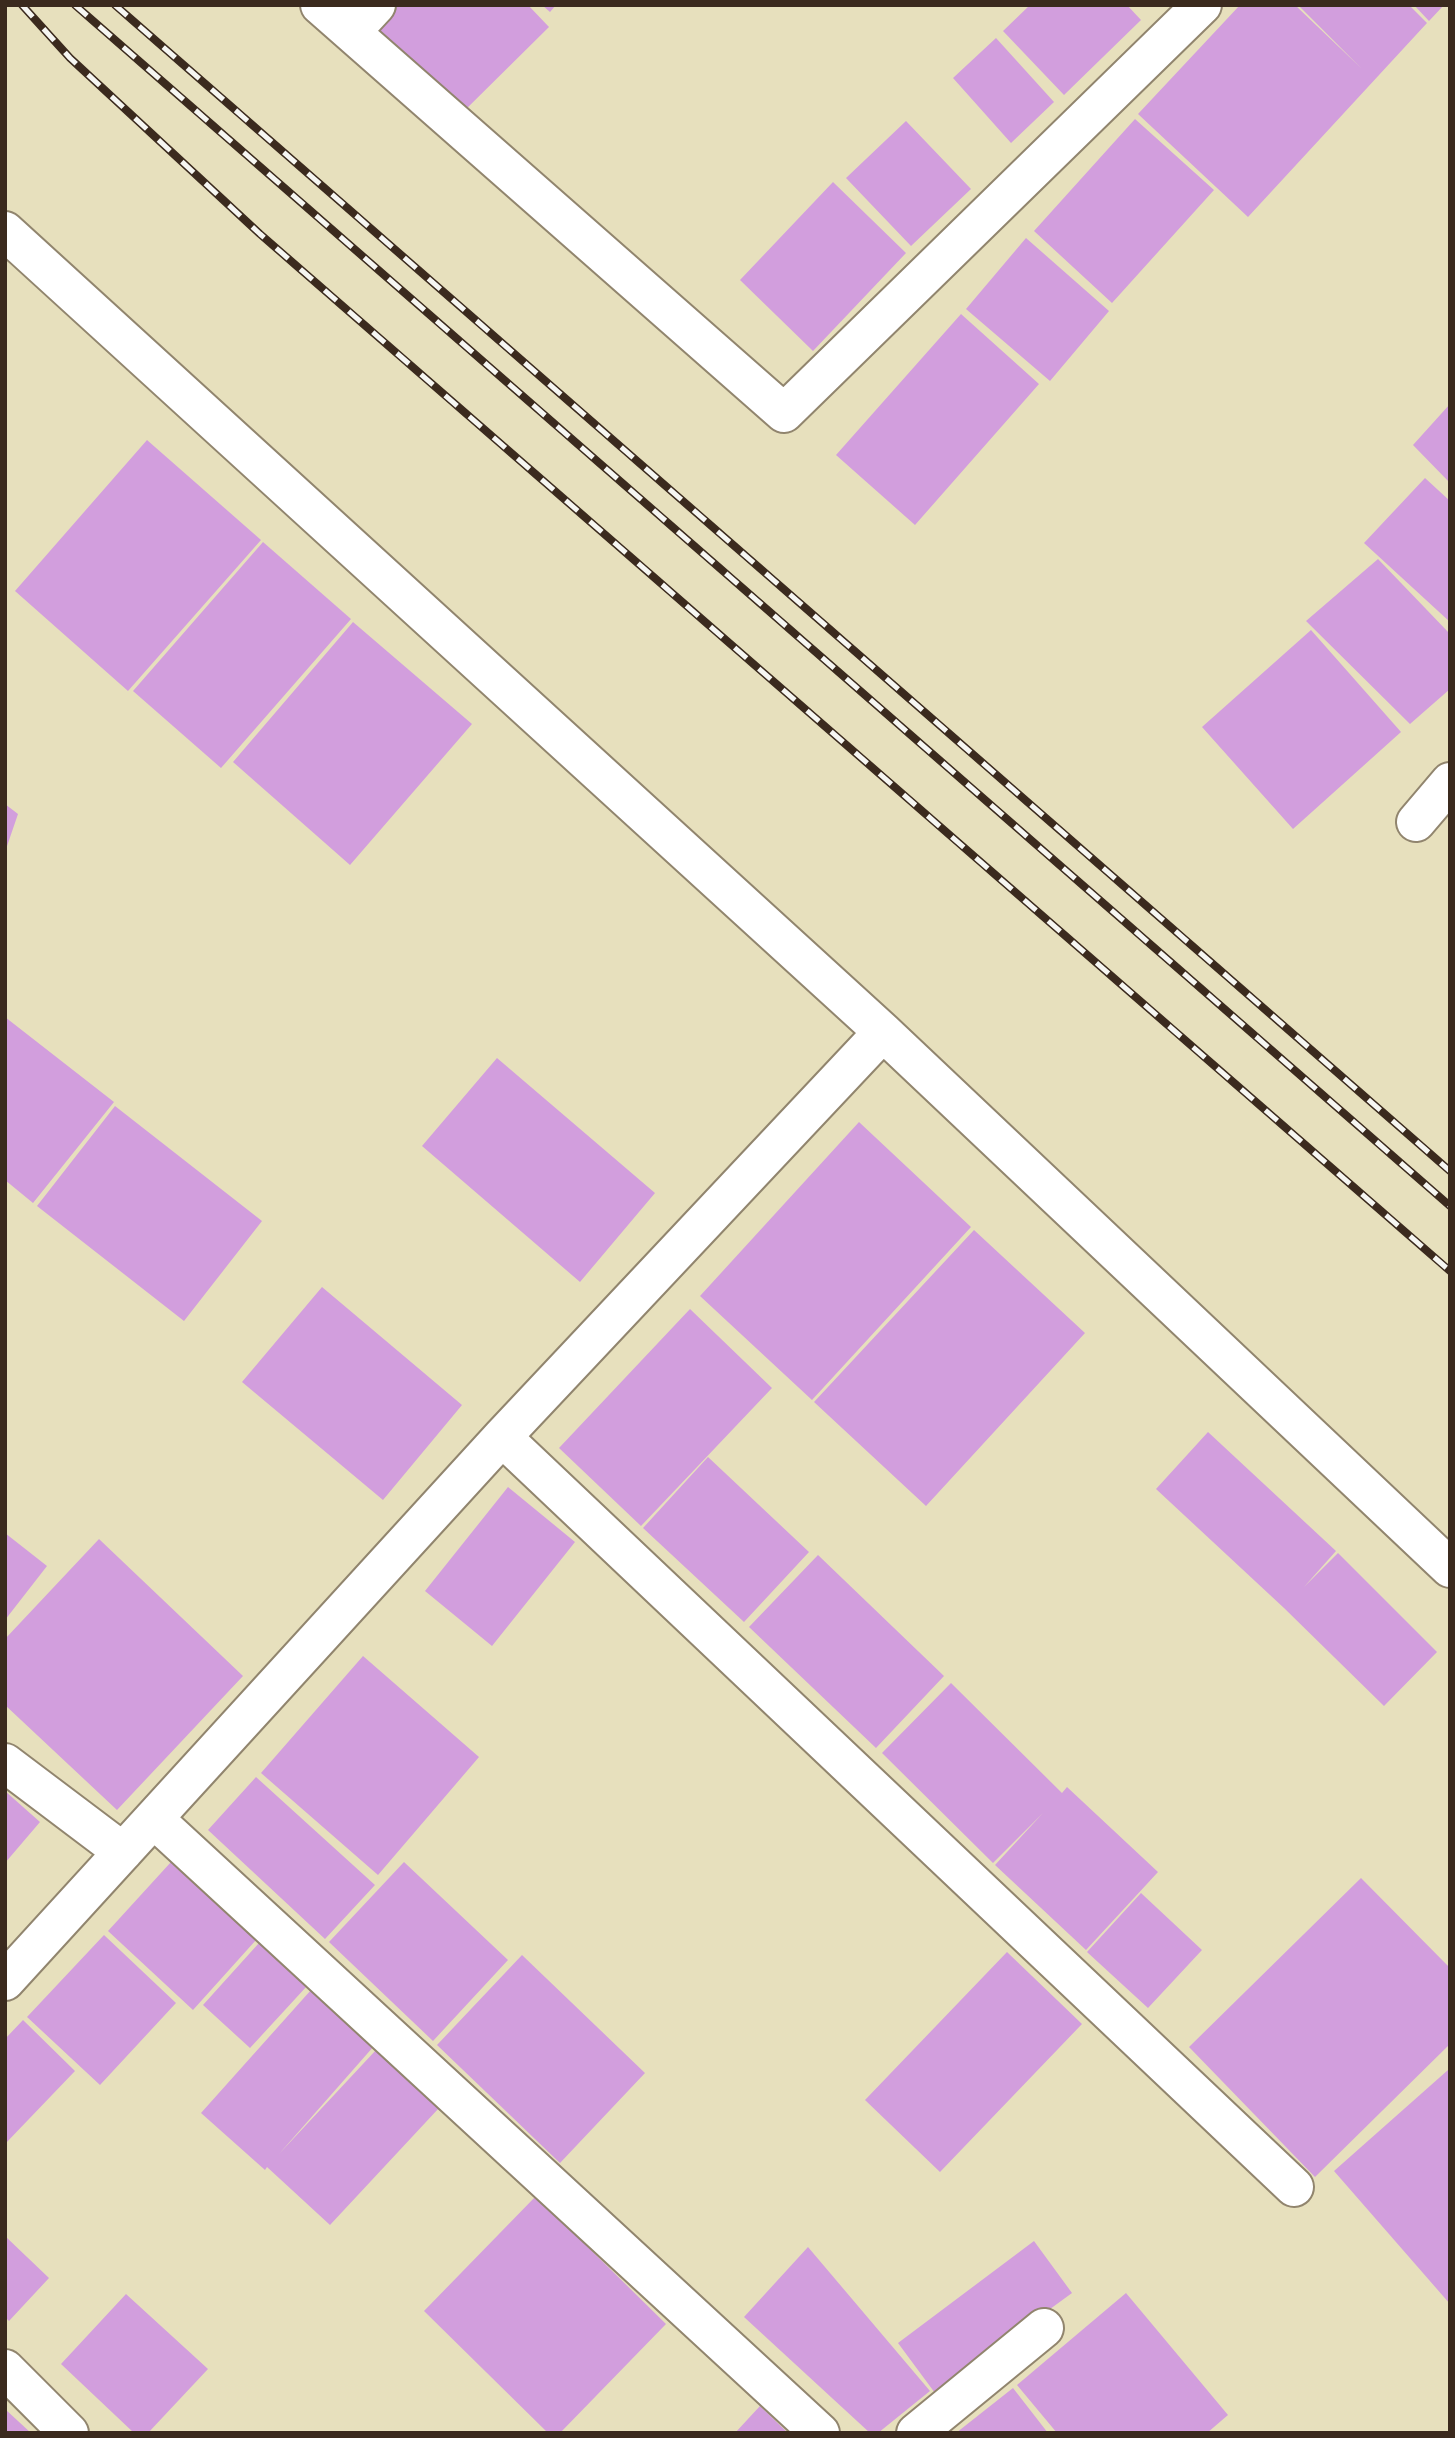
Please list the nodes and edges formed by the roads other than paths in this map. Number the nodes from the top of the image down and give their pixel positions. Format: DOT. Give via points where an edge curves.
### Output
graph roads {
  1 [pos="320,5"];
  2 [pos="1202,5"];
  3 [pos="364,19"];
  4 [pos="5,231"];
  5 [pos="1450,782"];
  6 [pos="1416,822"];
  7 [pos="883,1032"];
  8 [pos="502,1437"];
  9 [pos="1450,1568"];
  10 [pos="5,1763"];
  11 [pos="154,1819"];
  12 [pos="123,1852"];
  13 [pos="5,1981"];
  14 [pos="1294,2187"];
  15 [pos="1044,2329"];
  16 [pos="5,2369"];
  17 [pos="69,2433"];
  18 [pos="820,2433"];
  19 [pos="916,2433"];
  1 -- 3 [label="street"];
  2 -- 3 [label="street" via="784,413"];
  4 -- 7 [label="street"];
  5 -- 6 [label="street"];
  7 -- 8 [label="street"];
  7 -- 9 [label="street"];
  8 -- 11 [label="street"];
  8 -- 14 [label="street"];
  10 -- 12 [label="street"];
  11 -- 12 [label="street"];
  11 -- 18 [label="street"];
  12 -- 13 [label="street"];
  15 -- 19 [label="street"];
  16 -- 17 [label="street"];
}
